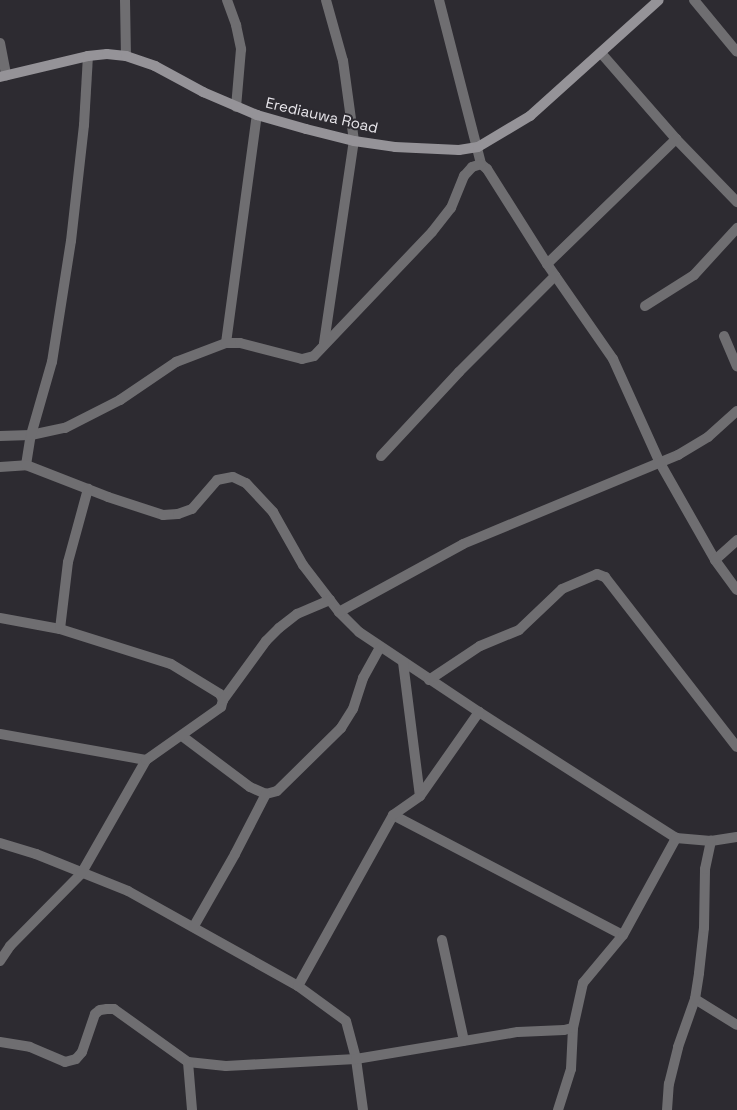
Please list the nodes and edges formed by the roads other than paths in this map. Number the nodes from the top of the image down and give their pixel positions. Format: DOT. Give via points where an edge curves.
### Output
graph roads {
  1 [pos="125,0"];
  2 [pos="227,0"];
  3 [pos="326,0"];
  4 [pos="439,0"];
  5 [pos="659,0"];
  6 [pos="694,0"];
  7 [pos="0,43"];
  8 [pos="737,52"];
  9 [pos="601,53"];
  10 [pos="88,56"];
  11 [pos="126,56"];
  12 [pos="3,76"];
  13 [pos="236,107"];
  14 [pos="257,115"];
  15 [pos="676,139"];
  16 [pos="354,141"];
  17 [pos="478,147"];
  18 [pos="481,164"];
  19 [pos="737,202"];
  20 [pos="737,228"];
  21 [pos="548,264"];
  22 [pos="555,276"];
  23 [pos="646,306"];
  24 [pos="724,336"];
  25 [pos="226,343"];
  26 [pos="324,343"];
  27 [pos="737,366"];
  28 [pos="737,411"];
  29 [pos="31,435"];
  30 [pos="0,436"];
  31 [pos="381,456"];
  32 [pos="660,463"];
  33 [pos="26,466"];
  34 [pos="0,467"];
  35 [pos="88,489"];
  36 [pos="737,540"];
  37 [pos="715,560"];
  38 [pos="737,590"];
  39 [pos="330,600"];
  40 [pos="340,612"];
  41 [pos="0,618"];
  42 [pos="60,629"];
  43 [pos="380,647"];
  44 [pos="403,662"];
  45 [pos="429,680"];
  46 [pos="223,700"];
  47 [pos="479,712"];
  48 [pos="0,734"];
  49 [pos="182,736"];
  50 [pos="737,747"];
  51 [pos="146,760"];
  52 [pos="266,794"];
  53 [pos="420,796"];
  54 [pos="393,815"];
  55 [pos="737,831"];
  56 [pos="737,837"];
  57 [pos="676,838"];
  58 [pos="725,838"];
  59 [pos="712,842"];
  60 [pos="0,843"];
  61 [pos="81,874"];
  62 [pos="194,926"];
  63 [pos="623,935"];
  64 [pos="442,940"];
  65 [pos="0,961"];
  66 [pos="298,986"];
  67 [pos="695,999"];
  68 [pos="737,1025"];
  69 [pos="573,1028"];
  70 [pos="464,1041"];
  71 [pos="0,1042"];
  72 [pos="356,1060"];
  73 [pos="188,1062"];
  74 [pos="192,1110"];
  75 [pos="362,1110"];
  76 [pos="558,1110"];
  77 [pos="667,1110"];
  1 -- 11 [label="street"];
  2 -- 13 [label="street" via="240,49"];
  3 -- 16 [label="street" via="344,61"];
  4 -- 17 [label="street"];
  5 -- 9 [label="street, Erediauwa Road"];
  6 -- 8 [label="street"];
  7 -- 12 [label="street"];
  9 -- 15 [label="street"];
  9 -- 17 [label="street, Erediauwa Road" via="530,116"];
  10 -- 11 [label="street, Erediauwa Road"];
  10 -- 12 [label="street, Erediauwa Road"];
  10 -- 29 [label="street" via="84,125 66,269 52,362"];
  11 -- 13 [label="street, Erediauwa Road" via="155,66"];
  13 -- 14 [label="street, Erediauwa Road"];
  14 -- 16 [label="street, Erediauwa Road"];
  14 -- 25 [label="street"];
  15 -- 19 [label="street"];
  15 -- 21 [label="street"];
  16 -- 17 [label="street, Erediauwa Road" via="438,150"];
  16 -- 26 [label="street"];
  17 -- 18 [label="street"];
  18 -- 21 [label="street"];
  18 -- 26 [label="street" via="464,176 451,208 432,232"];
  20 -- 23 [label="street" via="694,275"];
  21 -- 22 [label="street"];
  22 -- 31 [label="street"];
  22 -- 32 [label="street" via="613,360"];
  24 -- 27 [label="street"];
  25 -- 26 [label="street" via="240,343 302,359 314,356"];
  25 -- 29 [label="street" via="176,362 120,400 65,428"];
  28 -- 32 [label="street" via="708,437"];
  29 -- 30 [label="street"];
  29 -- 33 [label="street"];
  32 -- 37 [label="street"];
  32 -- 40 [label="street" via="463,544"];
  33 -- 34 [label="street"];
  33 -- 35 [label="street"];
  35 -- 39 [label="street" via="163,515 178,514 192,509 217,480 233,477 246,483 273,512 303,565"];
  35 -- 42 [label="street" via="68,562"];
  36 -- 37 [label="street"];
  37 -- 38 [label="street"];
  39 -- 40 [label="street"];
  39 -- 46 [label="street" via="297,614 266,641"];
  40 -- 43 [label="street" via="359,632"];
  41 -- 42 [label="street"];
  42 -- 46 [label="street" via="171,664 220,694"];
  43 -- 44 [label="street"];
  43 -- 52 [label="street" via="363,678 353,709 341,728 277,791"];
  44 -- 45 [label="street"];
  44 -- 53 [label="street"];
  45 -- 47 [label="street"];
  45 -- 50 [label="street" via="480,646 519,630 562,589 597,574 605,577"];
  46 -- 49 [label="street" via="221,707"];
  47 -- 53 [label="street"];
  47 -- 57 [label="street"];
  48 -- 51 [label="street"];
  49 -- 51 [label="street"];
  49 -- 52 [label="street" via="250,787"];
  51 -- 61 [label="street"];
  52 -- 62 [label="street"];
  53 -- 54 [label="street"];
  54 -- 63 [label="street"];
  54 -- 66 [label="street"];
  55 -- 58 [label="street"];
  56 -- 58 [label="street"];
  57 -- 59 [label="street"];
  57 -- 63 [label="street"];
  58 -- 59 [label="street"];
  59 -- 67 [label="street" via="705,869 703,950"];
  60 -- 61 [label="street" via="36,854"];
  61 -- 62 [label="street" via="128,891"];
  61 -- 65 [label="street" via="10,946"];
  62 -- 66 [label="street"];
  63 -- 69 [label="street" via="583,983"];
  64 -- 70 [label="street"];
  66 -- 72 [label="street" via="346,1022"];
  67 -- 68 [label="street"];
  67 -- 77 [label="street" via="678,1047 669,1084"];
  69 -- 70 [label="street" via="518,1032"];
  69 -- 76 [label="street" via="571,1069"];
  70 -- 72 [label="street"];
  71 -- 73 [label="street" via="30,1048 65,1062 76,1059 82,1052 95,1014 100,1010 114,1009"];
  72 -- 73 [label="street" via="226,1066"];
  72 -- 75 [label="street"];
  73 -- 74 [label="street"];
}
